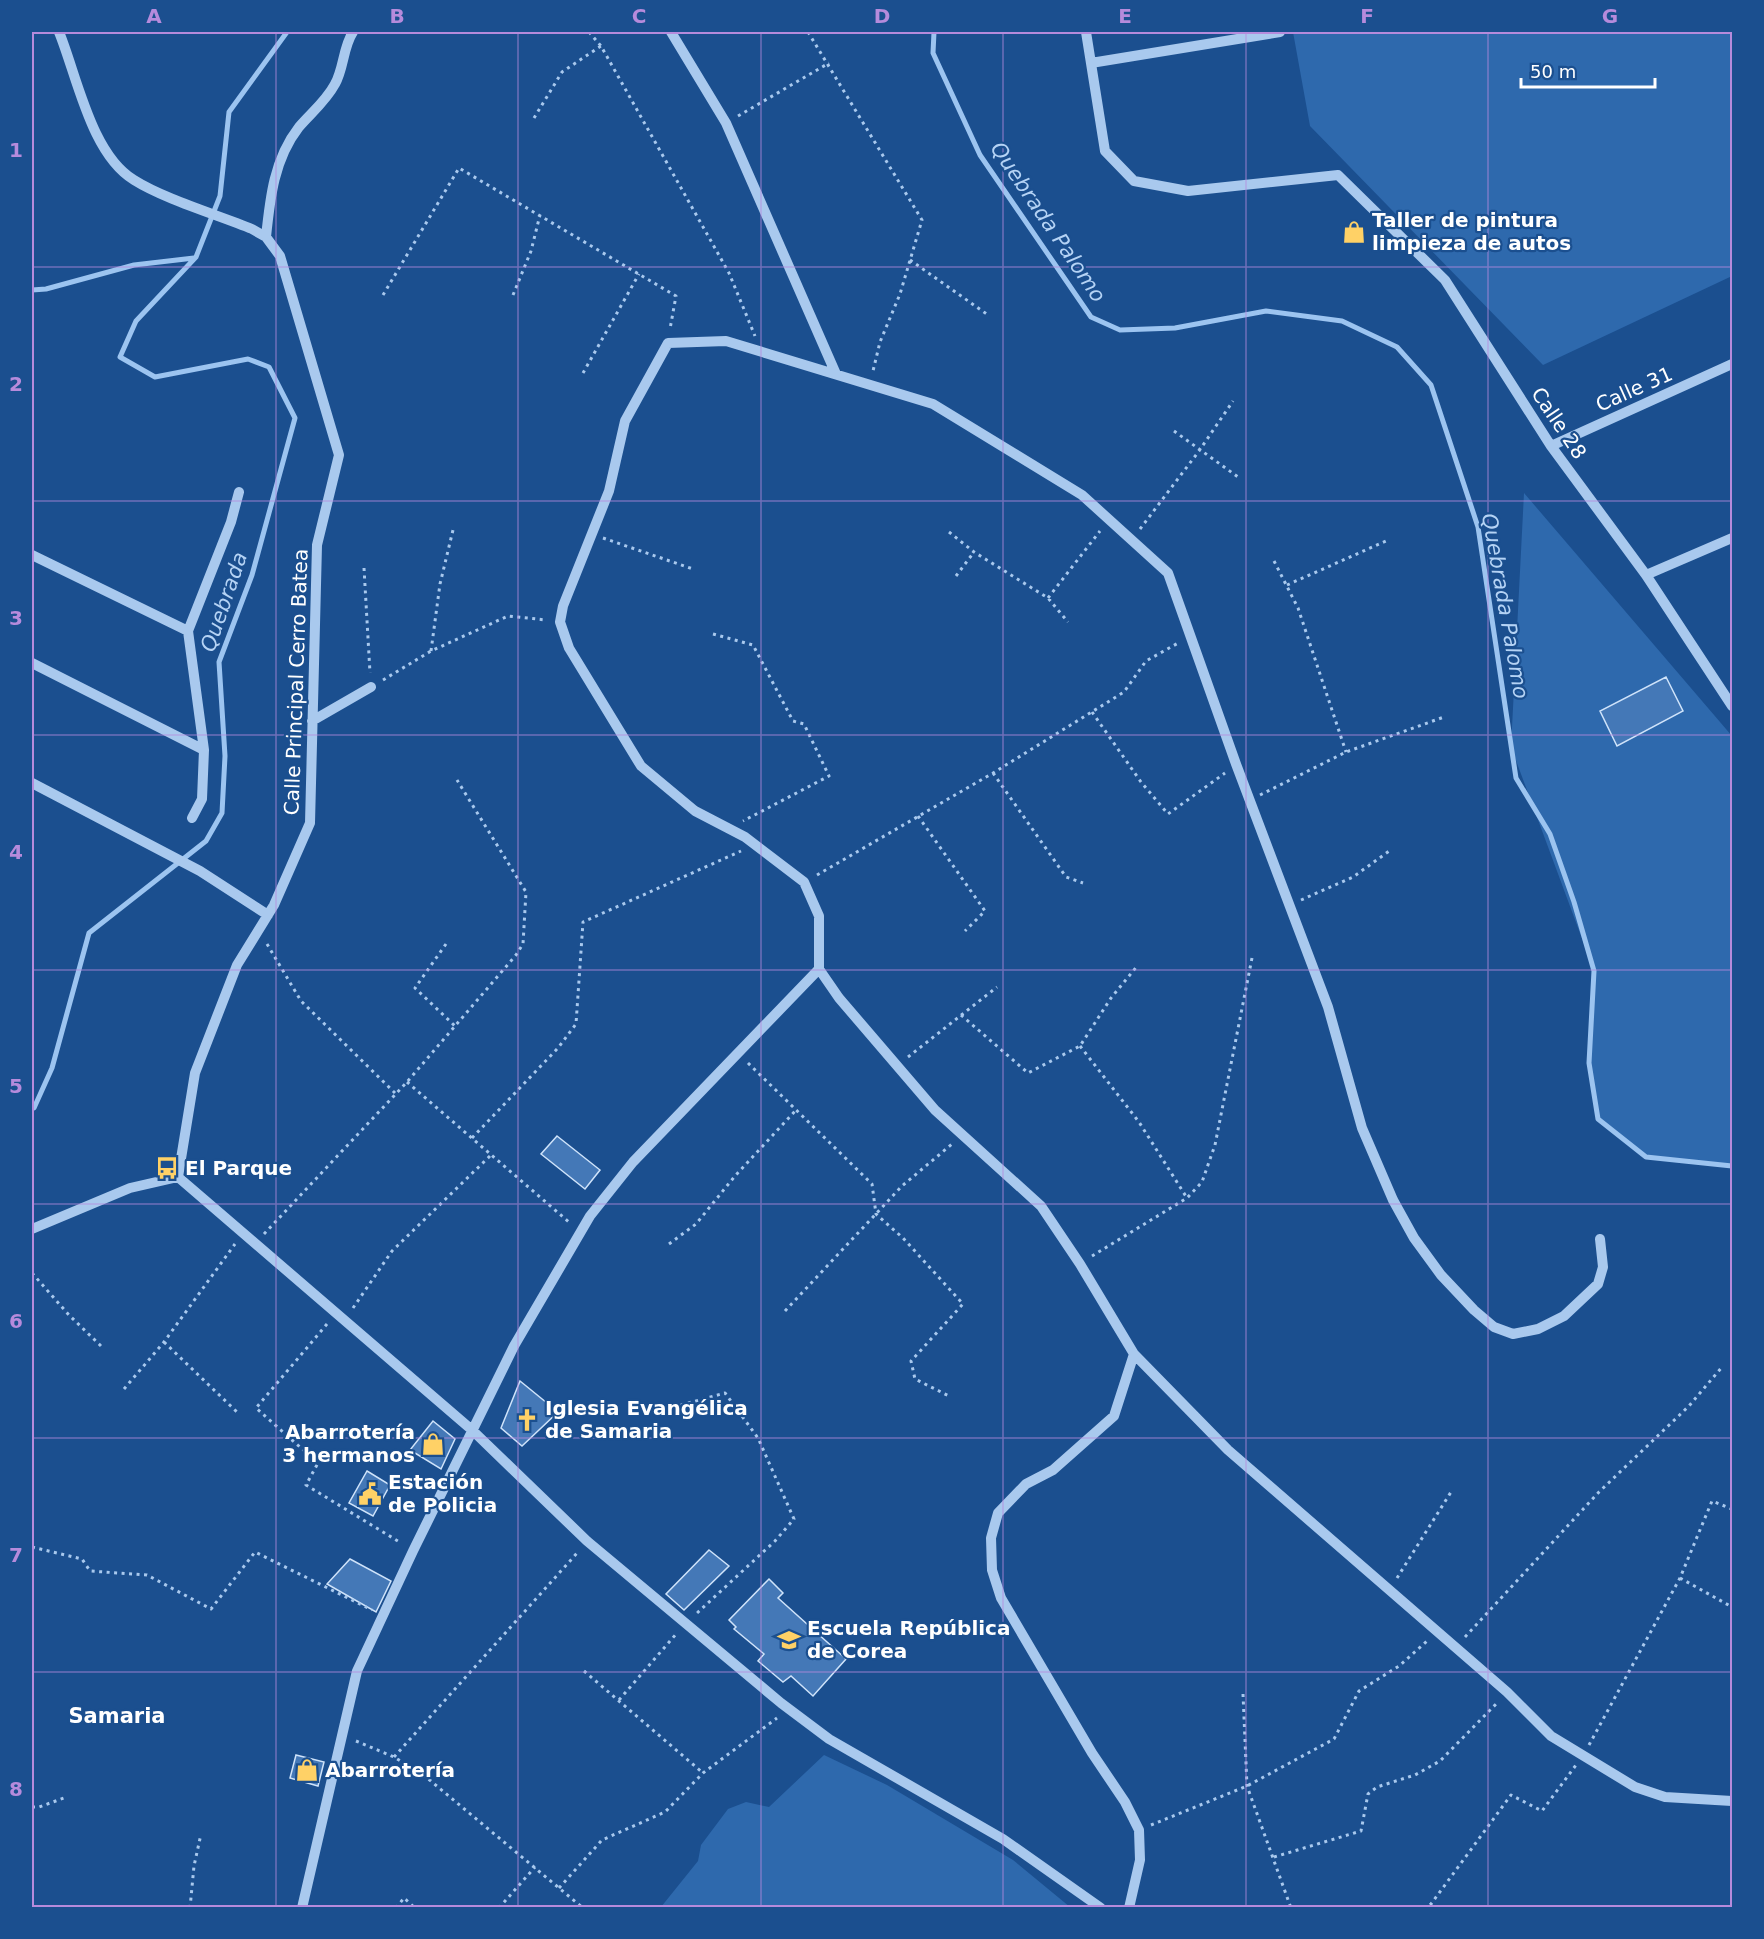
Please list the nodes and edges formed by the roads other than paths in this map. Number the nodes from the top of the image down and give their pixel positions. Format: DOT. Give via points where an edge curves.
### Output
graph roads {
  1 [pos="59,32"];
  2 [pos="353,32"];
  3 [pos="671,32"];
  4 [pos="1086,32"];
  5 [pos="1280,32"];
  6 [pos="1091,63"];
  7 [pos="266,237"];
  8 [pos="1732,364"];
  9 [pos="836,374"];
  10 [pos="1551,446"];
  11 [pos="239,492"];
  12 [pos="1732,538"];
  13 [pos="32,555"];
  14 [pos="1646,575"];
  15 [pos="188,631"];
  16 [pos="32,663"];
  17 [pos="371,687"];
  18 [pos="1732,705"];
  19 [pos="312,721"];
  20 [pos="204,750"];
  21 [pos="32,783"];
  22 [pos="192,818"];
  23 [pos="268,915"];
  24 [pos="819,969"];
  25 [pos="178,1177"];
  26 [pos="32,1229"];
  27 [pos="1600,1239"];
  28 [pos="1134,1354"];
  29 [pos="472,1430"];
  30 [pos="1732,1801"];
  31 [pos="302,1908"];
  32 [pos="1101,1908"];
  33 [pos="1129,1908"];
  1 -- 7 [label="street, Calle Principal Cerro Batea" via="88,116 111,158 132,180"];
  2 -- 7 [label="street" via="337,82 298,128 280,159"];
  3 -- 9 [label="street" via="726,123"];
  4 -- 6 [label="street"];
  5 -- 6 [label="street"];
  6 -- 10 [label="street, Calle 28" via="1105,151 1134,181 1188,191 1338,175 1445,280"];
  7 -- 19 [label="street, Calle Principal Cerro Batea" via="280,256 286,273 339,455 317,545"];
  8 -- 10 [label="street, Calle 31"];
  9 -- 24 [label="street" via="726,341 668,343 625,421 609,491 560,622 569,648 641,766 695,811 745,837 804,882 819,916"];
  9 -- 27 [label="street" via="933,405 1082,495 1168,573 1328,1006 1362,1128 1393,1200 1440,1275 1494,1327 1513,1334 1538,1329 1564,1316 1598,1284 1603,1267"];
  10 -- 14 [label="street, Calle 28"];
  11 -- 15 [label="street"];
  12 -- 14 [label="street"];
  13 -- 15 [label="street"];
  14 -- 18 [label="street, Calle 28"];
  15 -- 20 [label="street"];
  16 -- 20 [label="street"];
  17 -- 19 [label="street"];
  19 -- 23 [label="street, Calle Principal Cerro Batea" via="310,823"];
  20 -- 22 [label="street" via="202,799"];
  21 -- 23 [label="street" via="200,871"];
  23 -- 25 [label="street, Calle Principal Cerro Batea" via="237,965 195,1072"];
  24 -- 28 [label="street" via="935,1110 1041,1206"];
  24 -- 29 [label="street" via="633,1162 581,1232 514,1346"];
  25 -- 26 [label="street" via="129,1188"];
  25 -- 29 [label="street"];
  28 -- 30 [label="street" via="1228,1450 1507,1692 1551,1736 1635,1787 1665,1797"];
  28 -- 33 [label="street" via="1114,1416 1053,1470 1026,1484 998,1513 991,1539 992,1570 1001,1598 1125,1802 1138,1830 1140,1860"];
  29 -- 31 [label="street" via="357,1671"];
  29 -- 32 [label="street" via="587,1541 789,1709 829,1739 1003,1839"];
}
